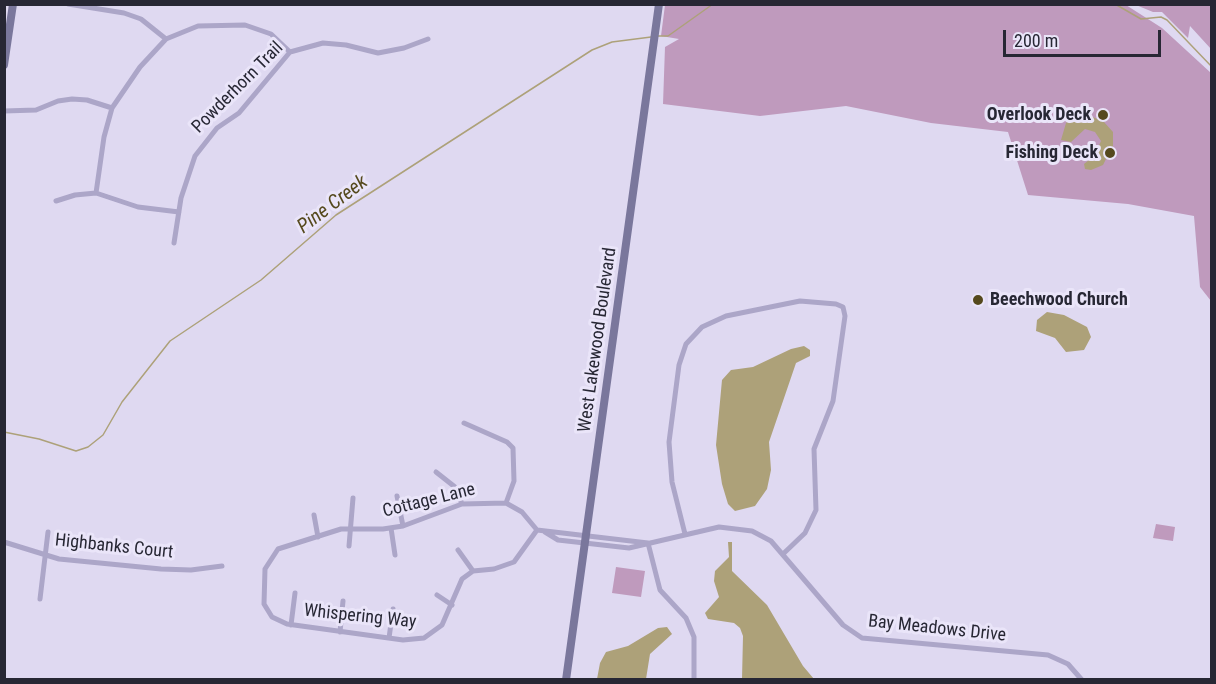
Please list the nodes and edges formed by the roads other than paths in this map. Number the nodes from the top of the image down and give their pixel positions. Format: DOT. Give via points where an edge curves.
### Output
graph roads {
  1 [pos="13,4"];
  2 [pos="68,4"];
  3 [pos="659,4"];
  4 [pos="166,39"];
  5 [pos="428,39"];
  6 [pos="290,52"];
  7 [pos="5,60"];
  8 [pos="112,108"];
  9 [pos="4,111"];
  10 [pos="96,193"];
  11 [pos="56,201"];
  12 [pos="179,212"];
  13 [pos="174,243"];
  14 [pos="464,423"];
  15 [pos="436,472"];
  16 [pos="397,496"];
  17 [pos="353,498"];
  18 [pos="506,503"];
  19 [pos="462,504"];
  20 [pos="314,515"];
  21 [pos="403,526"];
  22 [pos="391,528"];
  23 [pos="351,529"];
  24 [pos="537,530"];
  25 [pos="48,532"];
  26 [pos="685,534"];
  27 [pos="318,537"];
  28 [pos="585,539"];
  29 [pos="4,542"];
  30 [pos="648,543"];
  31 [pos="349,546"];
  32 [pos="458,549"];
  33 [pos="783,554"];
  34 [pos="47,555"];
  35 [pos="395,555"];
  36 [pos="222,566"];
  37 [pos="473,572"];
  38 [pos="263,582"];
  39 [pos="295,593"];
  40 [pos="437,595"];
  41 [pos="40,599"];
  42 [pos="344,601"];
  43 [pos="452,605"];
  44 [pos="393,609"];
  45 [pos="291,625"];
  46 [pos="340,632"];
  47 [pos="389,638"];
  48 [pos="566,680"];
  49 [pos="694,680"];
  50 [pos="1082,680"];
  1 -- 7 [label="street"];
  2 -- 4 [label="street" via="141,19"];
  3 -- 28 [label="street, West Lakewood Boulevard"];
  4 -- 6 [label="street" via="198,26 245,25 271,34"];
  4 -- 8 [label="street" via="140,67"];
  5 -- 6 [label="street, Powderhorn Trail" via="378,53 323,43"];
  6 -- 12 [label="street, Powderhorn Trail" via="239,113 205,141 187,176"];
  8 -- 9 [label="street" via="72,99 36,110"];
  8 -- 10 [label="street"];
  10 -- 11 [label="street"];
  10 -- 12 [label="street" via="138,207"];
  12 -- 13 [label="street, Powderhorn Trail"];
  14 -- 18 [label="street" via="513,448 514,481"];
  15 -- 19 [label="street" via="455,487"];
  16 -- 21 [label="street"];
  17 -- 23 [label="street"];
  18 -- 19 [label="street, Cottage Lane"];
  18 -- 24 [label="street" via="522,512"];
  19 -- 21 [label="street, Cottage Lane"];
  20 -- 27 [label="street"];
  21 -- 22 [label="street, Cottage Lane"];
  22 -- 23 [label="street, Cottage Lane"];
  22 -- 35 [label="street"];
  23 -- 27 [label="street, Cottage Lane"];
  23 -- 31 [label="street"];
  24 -- 28 [label="street"];
  24 -- 37 [label="street" via="514,562"];
  25 -- 34 [label="street"];
  26 -- 30 [label="street, Bay Meadows Drive"];
  26 -- 33 [label="street, Bay Meadows Drive" via="736,527 761,535"];
  26 -- 33 [label="street" via="672,482 669,442 679,365 686,344 702,327 726,316 800,301 843,307 833,401 814,449 816,510 805,533"];
  27 -- 38 [label="street, Cottage Lane" via="278,549 267,563"];
  28 -- 30 [label="street, Bay Meadows Drive"];
  28 -- 48 [label="street, West Lakewood Boulevard"];
  29 -- 34 [label="street, Highbanks Court"];
  30 -- 49 [label="street" via="660,590 686,618 694,637"];
  32 -- 37 [label="street"];
  33 -- 50 [label="street, Bay Meadows Drive" via="843,625 861,638 1048,655 1068,664"];
  34 -- 36 [label="street, Highbanks Court" via="161,569"];
  34 -- 41 [label="street"];
  37 -- 43 [label="street, Whispering Way" via="462,579"];
  38 -- 45 [label="street, Whispering Way" via="266,609 275,620"];
  39 -- 45 [label="street"];
  40 -- 43 [label="street"];
  42 -- 46 [label="street"];
  43 -- 47 [label="street, Whispering Way" via="442,626 428,636 412,640"];
  44 -- 47 [label="street"];
  45 -- 46 [label="street, Whispering Way"];
  46 -- 47 [label="street, Whispering Way"];
}
